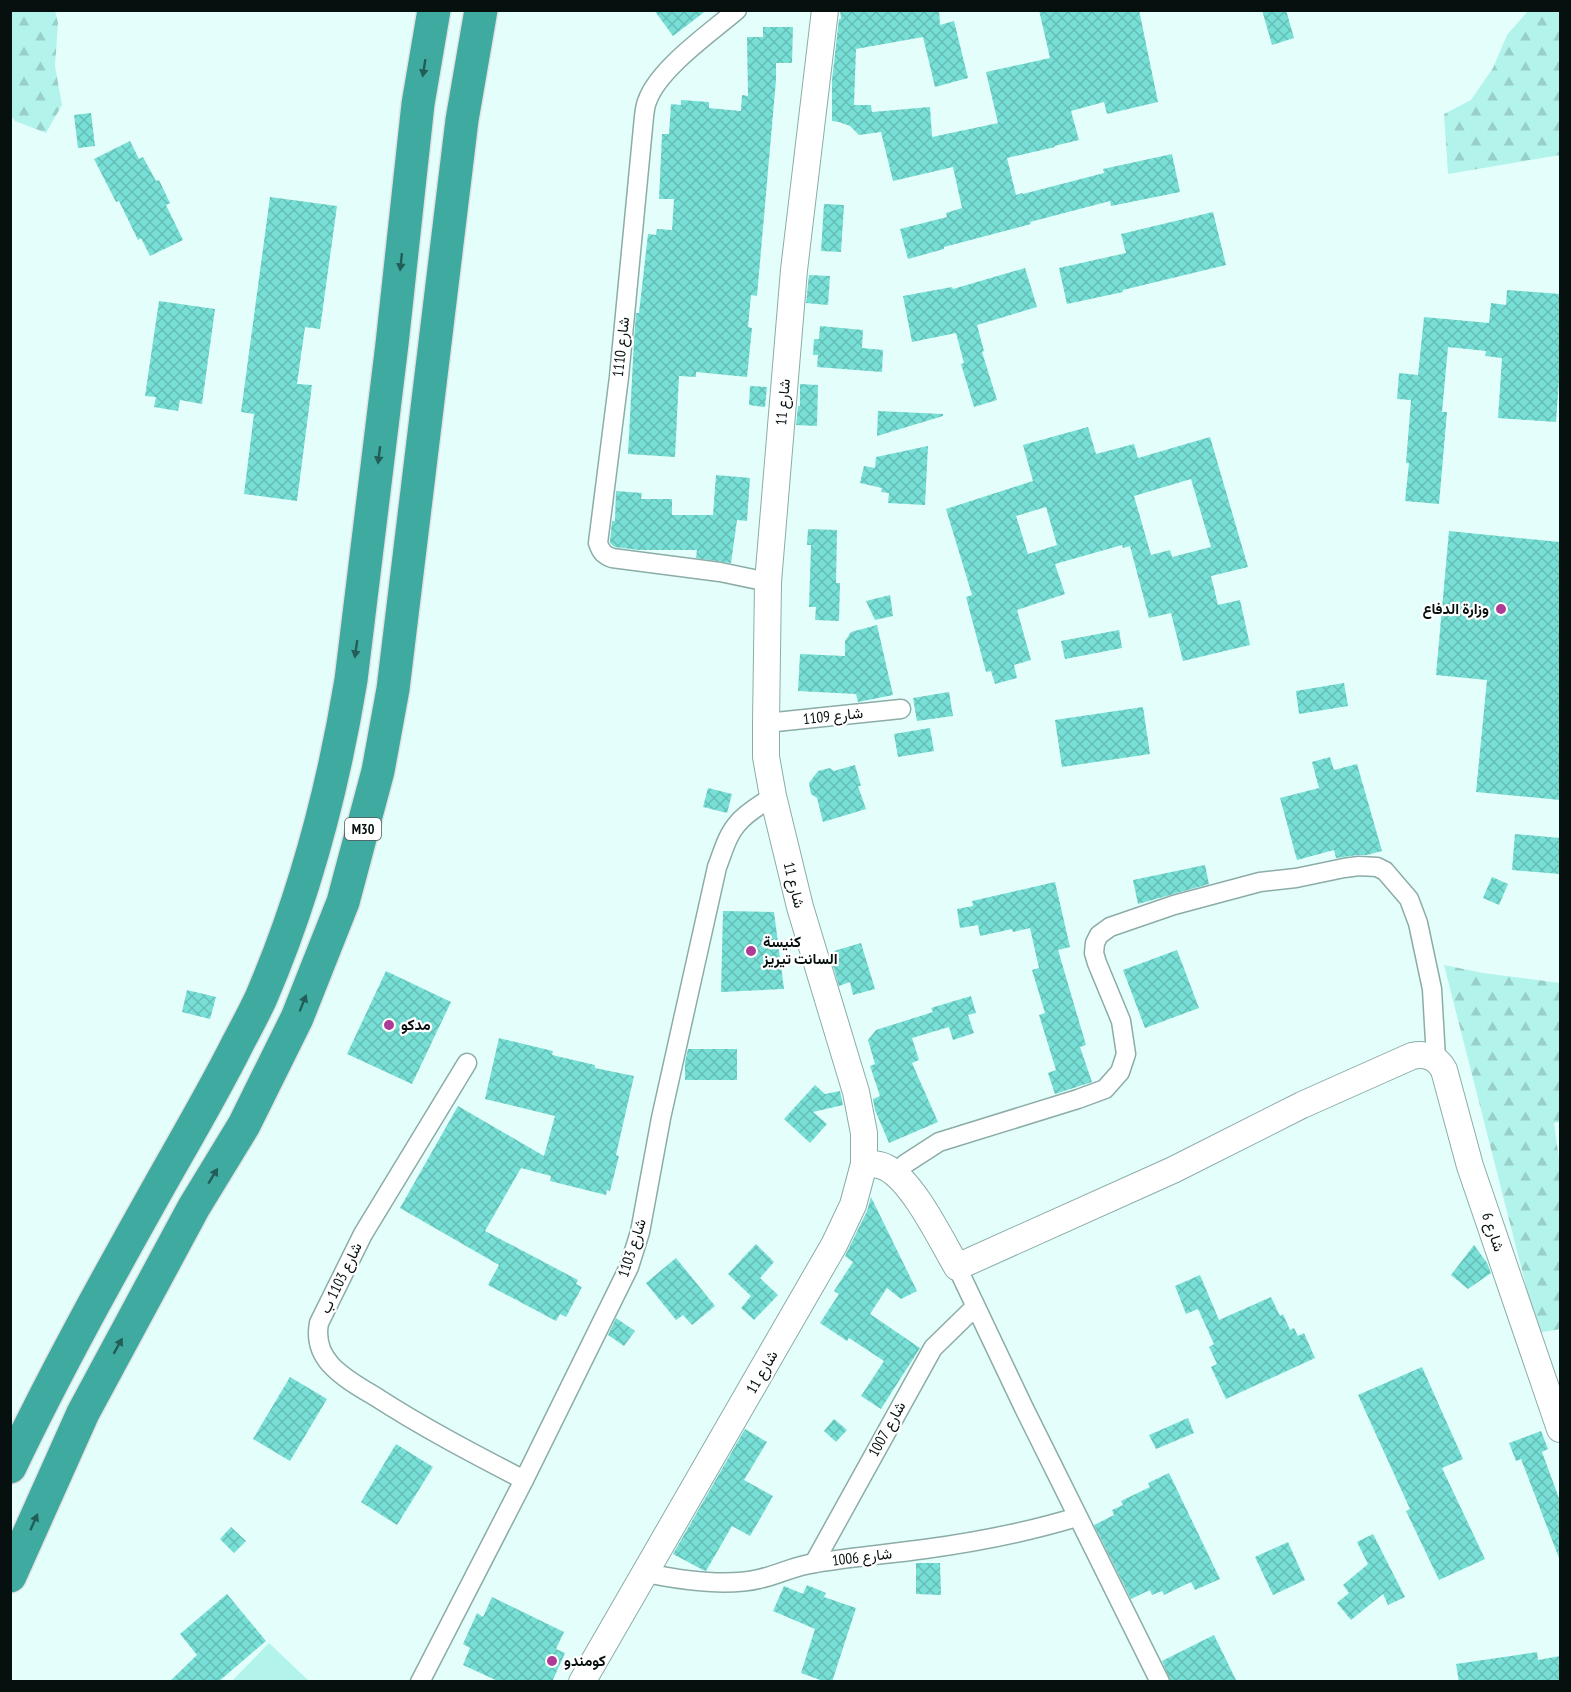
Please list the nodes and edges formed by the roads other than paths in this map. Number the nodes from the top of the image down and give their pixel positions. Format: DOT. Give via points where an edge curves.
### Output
graph roads {
  1 [pos="434,10"];
  2 [pos="481,10"];
  3 [pos="737,10"];
  4 [pos="825,10"];
  5 [pos="768,582"];
  6 [pos="901,709"];
  7 [pos="766,723"];
  8 [pos="773,796"];
  9 [pos="1424,1058"];
  10 [pos="467,1063"];
  11 [pos="864,1164"];
  12 [pos="896,1174"];
  13 [pos="957,1267"];
  14 [pos="975,1307"];
  15 [pos="1560,1429"];
  16 [pos="10,1467"];
  17 [pos="524,1480"];
  18 [pos="1077,1517"];
  19 [pos="814,1563"];
  20 [pos="645,1573"];
  21 [pos="10,1576"];
  22 [pos="420,1682"];
  23 [pos="582,1682"];
  24 [pos="1160,1682"];
  1 -- 16 [label="highway, one-way" via="418,104 351,680 308,870 260,1000"];
  21 -- 2 [label="highway, M30, one-way" via="82,1413 274,1066 343,902 378,771 393,689 462,120"];
  3 -- 5 [label="street, شارع 1110" via="675,63 657,81 647,100 598,543 600,551 612,558"];
  4 -- 5 [label="street, شارع 11" via="794,270"];
  5 -- 7 [label="street, شارع 11"];
  6 -- 7 [label="street, شارع 1109"];
  7 -- 8 [label="street, شارع 11" via="766,757"];
  8 -- 11 [label="street, شارع 11" via="800,907 856,1092 864,1133"];
  8 -- 17 [label="street, شارع 1103" via="747,814 727,839 717,867 661,1119 640,1232 628,1267"];
  9 -- 12 [label="street" via="1432,989 1409,899 1385,871 1359,866 1260,882 1174,905 1110,927 1099,935 1095,943 1096,963 1121,1021 1126,1054 1120,1072 1105,1089 939,1142"];
  9 -- 13 [label="street" via="1302,1105"];
  9 -- 15 [label="street, شارع 6" via="1444,1070 1470,1166"];
  10 -- 17 [label="street, شارع 1103 ب" via="363,1234 319,1323 318,1339 332,1365 359,1386 405,1416"];
  11 -- 12 [label="street" via="881,1165"];
  11 -- 20 [label="street, شارع 11" via="853,1205 834,1245"];
  12 -- 13 [label="street"];
  13 -- 14 [label="street"];
  14 -- 18 [label="street"];
  14 -- 19 [label="street, شارع 1007" via="933,1348"];
  17 -- 22 [label="street, شارع 1103"];
  18 -- 19 [label="street, شارع 1006" via="963,1543"];
  18 -- 24 [label="street"];
  19 -- 20 [label="street, شارع 1006" via="732,1582"];
  20 -- 23 [label="street, شارع 11"];
}
